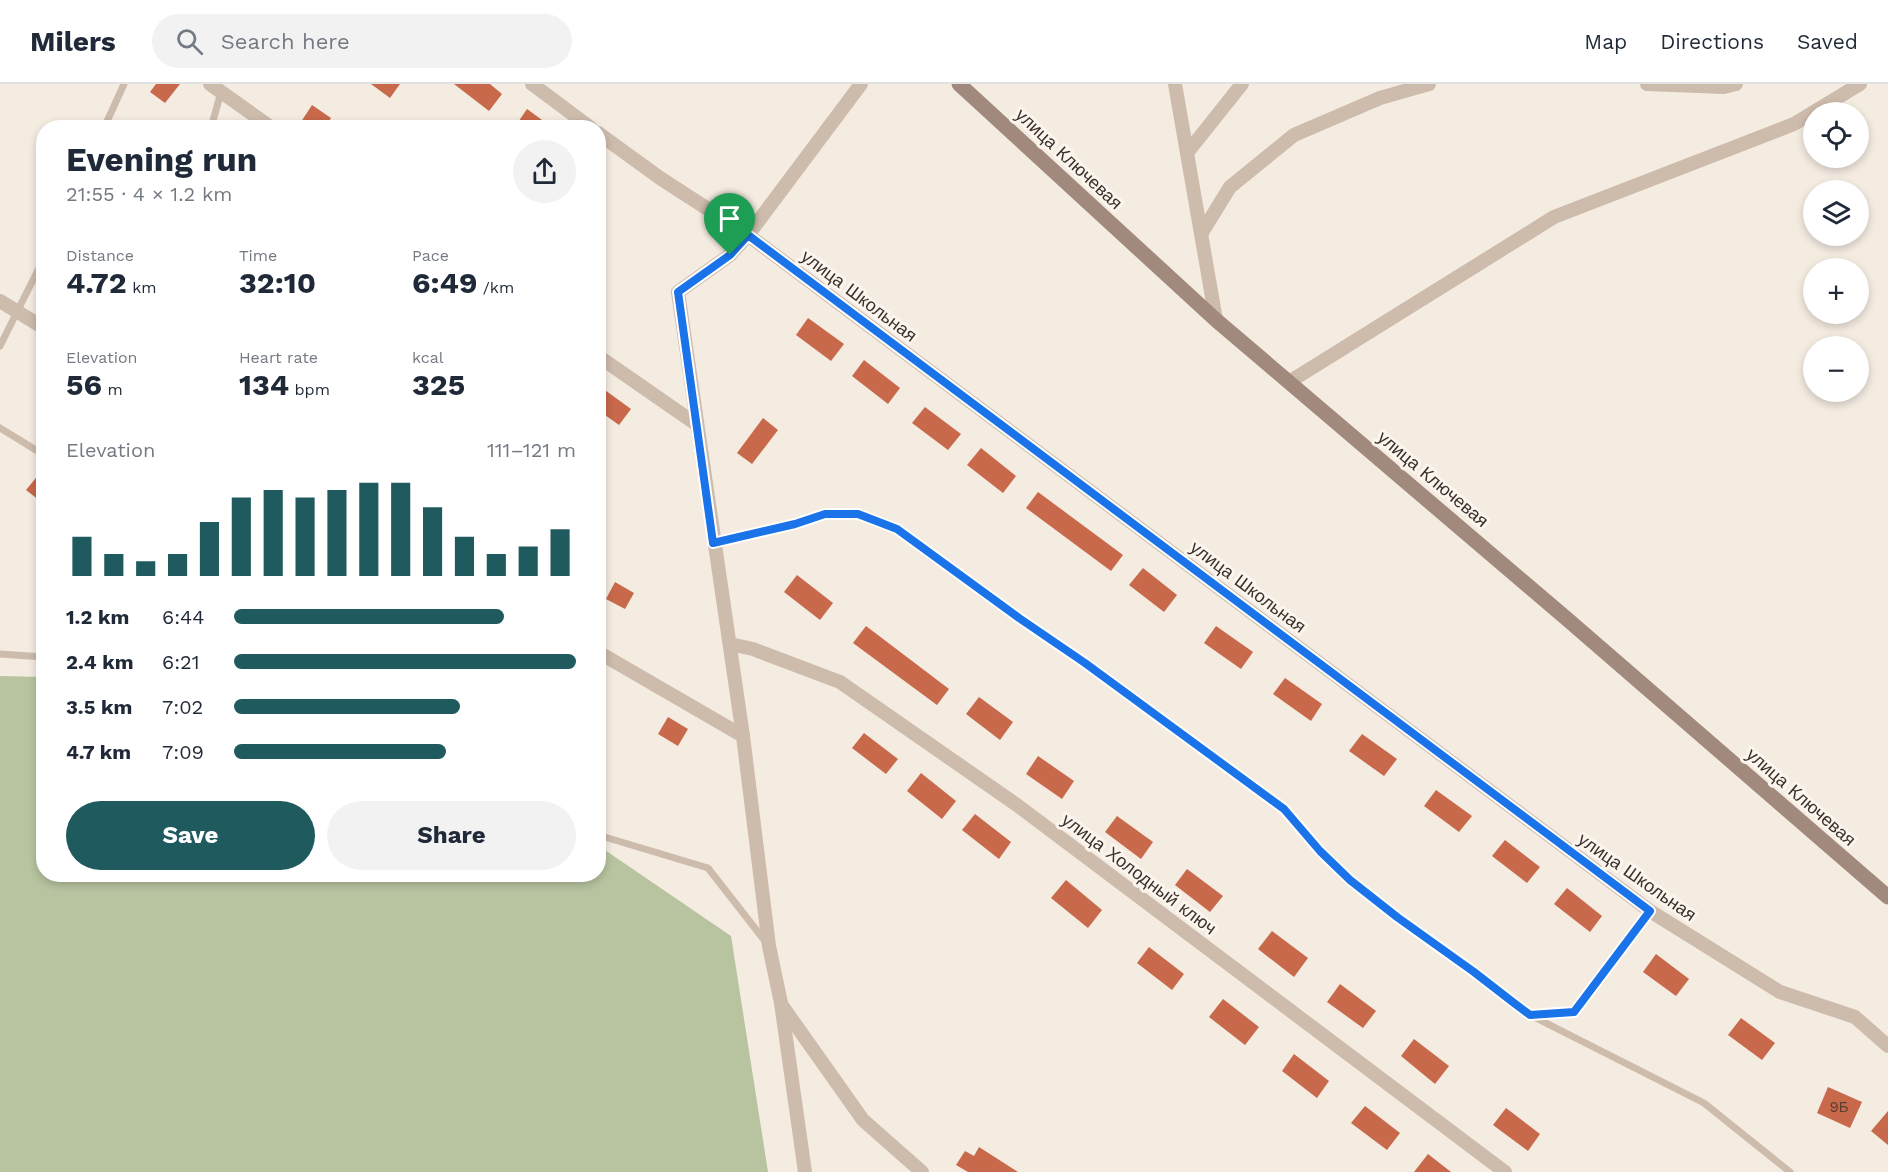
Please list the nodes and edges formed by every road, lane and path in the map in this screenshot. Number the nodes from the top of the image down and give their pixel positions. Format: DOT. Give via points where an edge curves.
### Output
graph roads {
  1 [pos="124,84"];
  2 [pos="532,84"];
  3 [pos="861,84"];
  4 [pos="959,84"];
  5 [pos="1175,84"];
  6 [pos="1242,84"];
  7 [pos="1429,84"];
  8 [pos="1647,84"];
  9 [pos="1736,84"];
  10 [pos="1860,84"];
  11 [pos="216,88"];
  12 [pos="108,120"];
  13 [pos="213,120"];
  14 [pos="262,120"];
  15 [pos="580,120"];
  16 [pos="606,139"];
  17 [pos="1187,153"];
  18 [pos="1201,234"];
  19 [pos="748,235"];
  20 [pos="36,275"];
  21 [pos="0,301"];
  22 [pos="18,313"];
  23 [pos="1216,320"];
  24 [pos="36,323"];
  25 [pos="0,346"];
  26 [pos="606,362"];
  27 [pos="1289,382"];
  28 [pos="696,424"];
  29 [pos="0,428"];
  30 [pos="36,450"];
  31 [pos="713,543"];
  32 [pos="729,644"];
  33 [pos="0,654"];
  34 [pos="36,656"];
  35 [pos="606,657"];
  36 [pos="743,736"];
  37 [pos="606,837"];
  38 [pos="1888,897"];
  39 [pos="1650,911"];
  40 [pos="769,946"];
  41 [pos="781,1003"];
  42 [pos="1530,1015"];
  43 [pos="1888,1046"];
  44 [pos="805,1172"];
  45 [pos="922,1172"];
  46 [pos="1505,1172"];
  47 [pos="1790,1172"];
  1 -- 12 [label="lane"];
  2 -- 15 [label="street"];
  3 -- 19 [label="street"];
  4 -- 23 [label="street, улица Ключевая"];
  5 -- 17 [label="street"];
  6 -- 17 [label="street"];
  7 -- 18 [label="street" via="1380,98 1294,135 1230,187"];
  8 -- 9 [label="street"];
  10 -- 27 [label="street" via="1794,124 1554,217"];
  11 -- 13 [label="lane"];
  11 -- 14 [label="street"];
  16 -- 19 [label="street, улица Школьная"];
  17 -- 18 [label="street"];
  18 -- 23 [label="street"];
  19 -- 28 [label="street" via="730,255 678,292"];
  19 -- 39 [label="street, улица Школьная"];
  20 -- 22 [label="lane"];
  21 -- 22 [label="street"];
  22 -- 24 [label="street"];
  22 -- 25 [label="lane"];
  23 -- 27 [label="street, улица Ключевая"];
  26 -- 28 [label="street"];
  27 -- 38 [label="street, улица Ключевая"];
  28 -- 31 [label="street"];
  29 -- 30 [label="lane"];
  31 -- 32 [label="street"];
  31 -- 42 [label="lane" via="825,514 858,514 897,529 1266,795 1350,880"];
  32 -- 36 [label="street"];
  32 -- 46 [label="street, улица Холодный ключ" via="753,649 840,682 1017,805"];
  33 -- 34 [label="lane"];
  35 -- 36 [label="street"];
  36 -- 40 [label="street"];
  37 -- 40 [label="lane" via="708,868"];
  39 -- 42 [label="lane" via="1574,1012"];
  39 -- 43 [label="street, улица Школьная" via="1780,992 1855,1017"];
  40 -- 41 [label="street"];
  41 -- 44 [label="street"];
  41 -- 45 [label="street" via="863,1120"];
  42 -- 47 [label="lane" via="1704,1103"];
}
